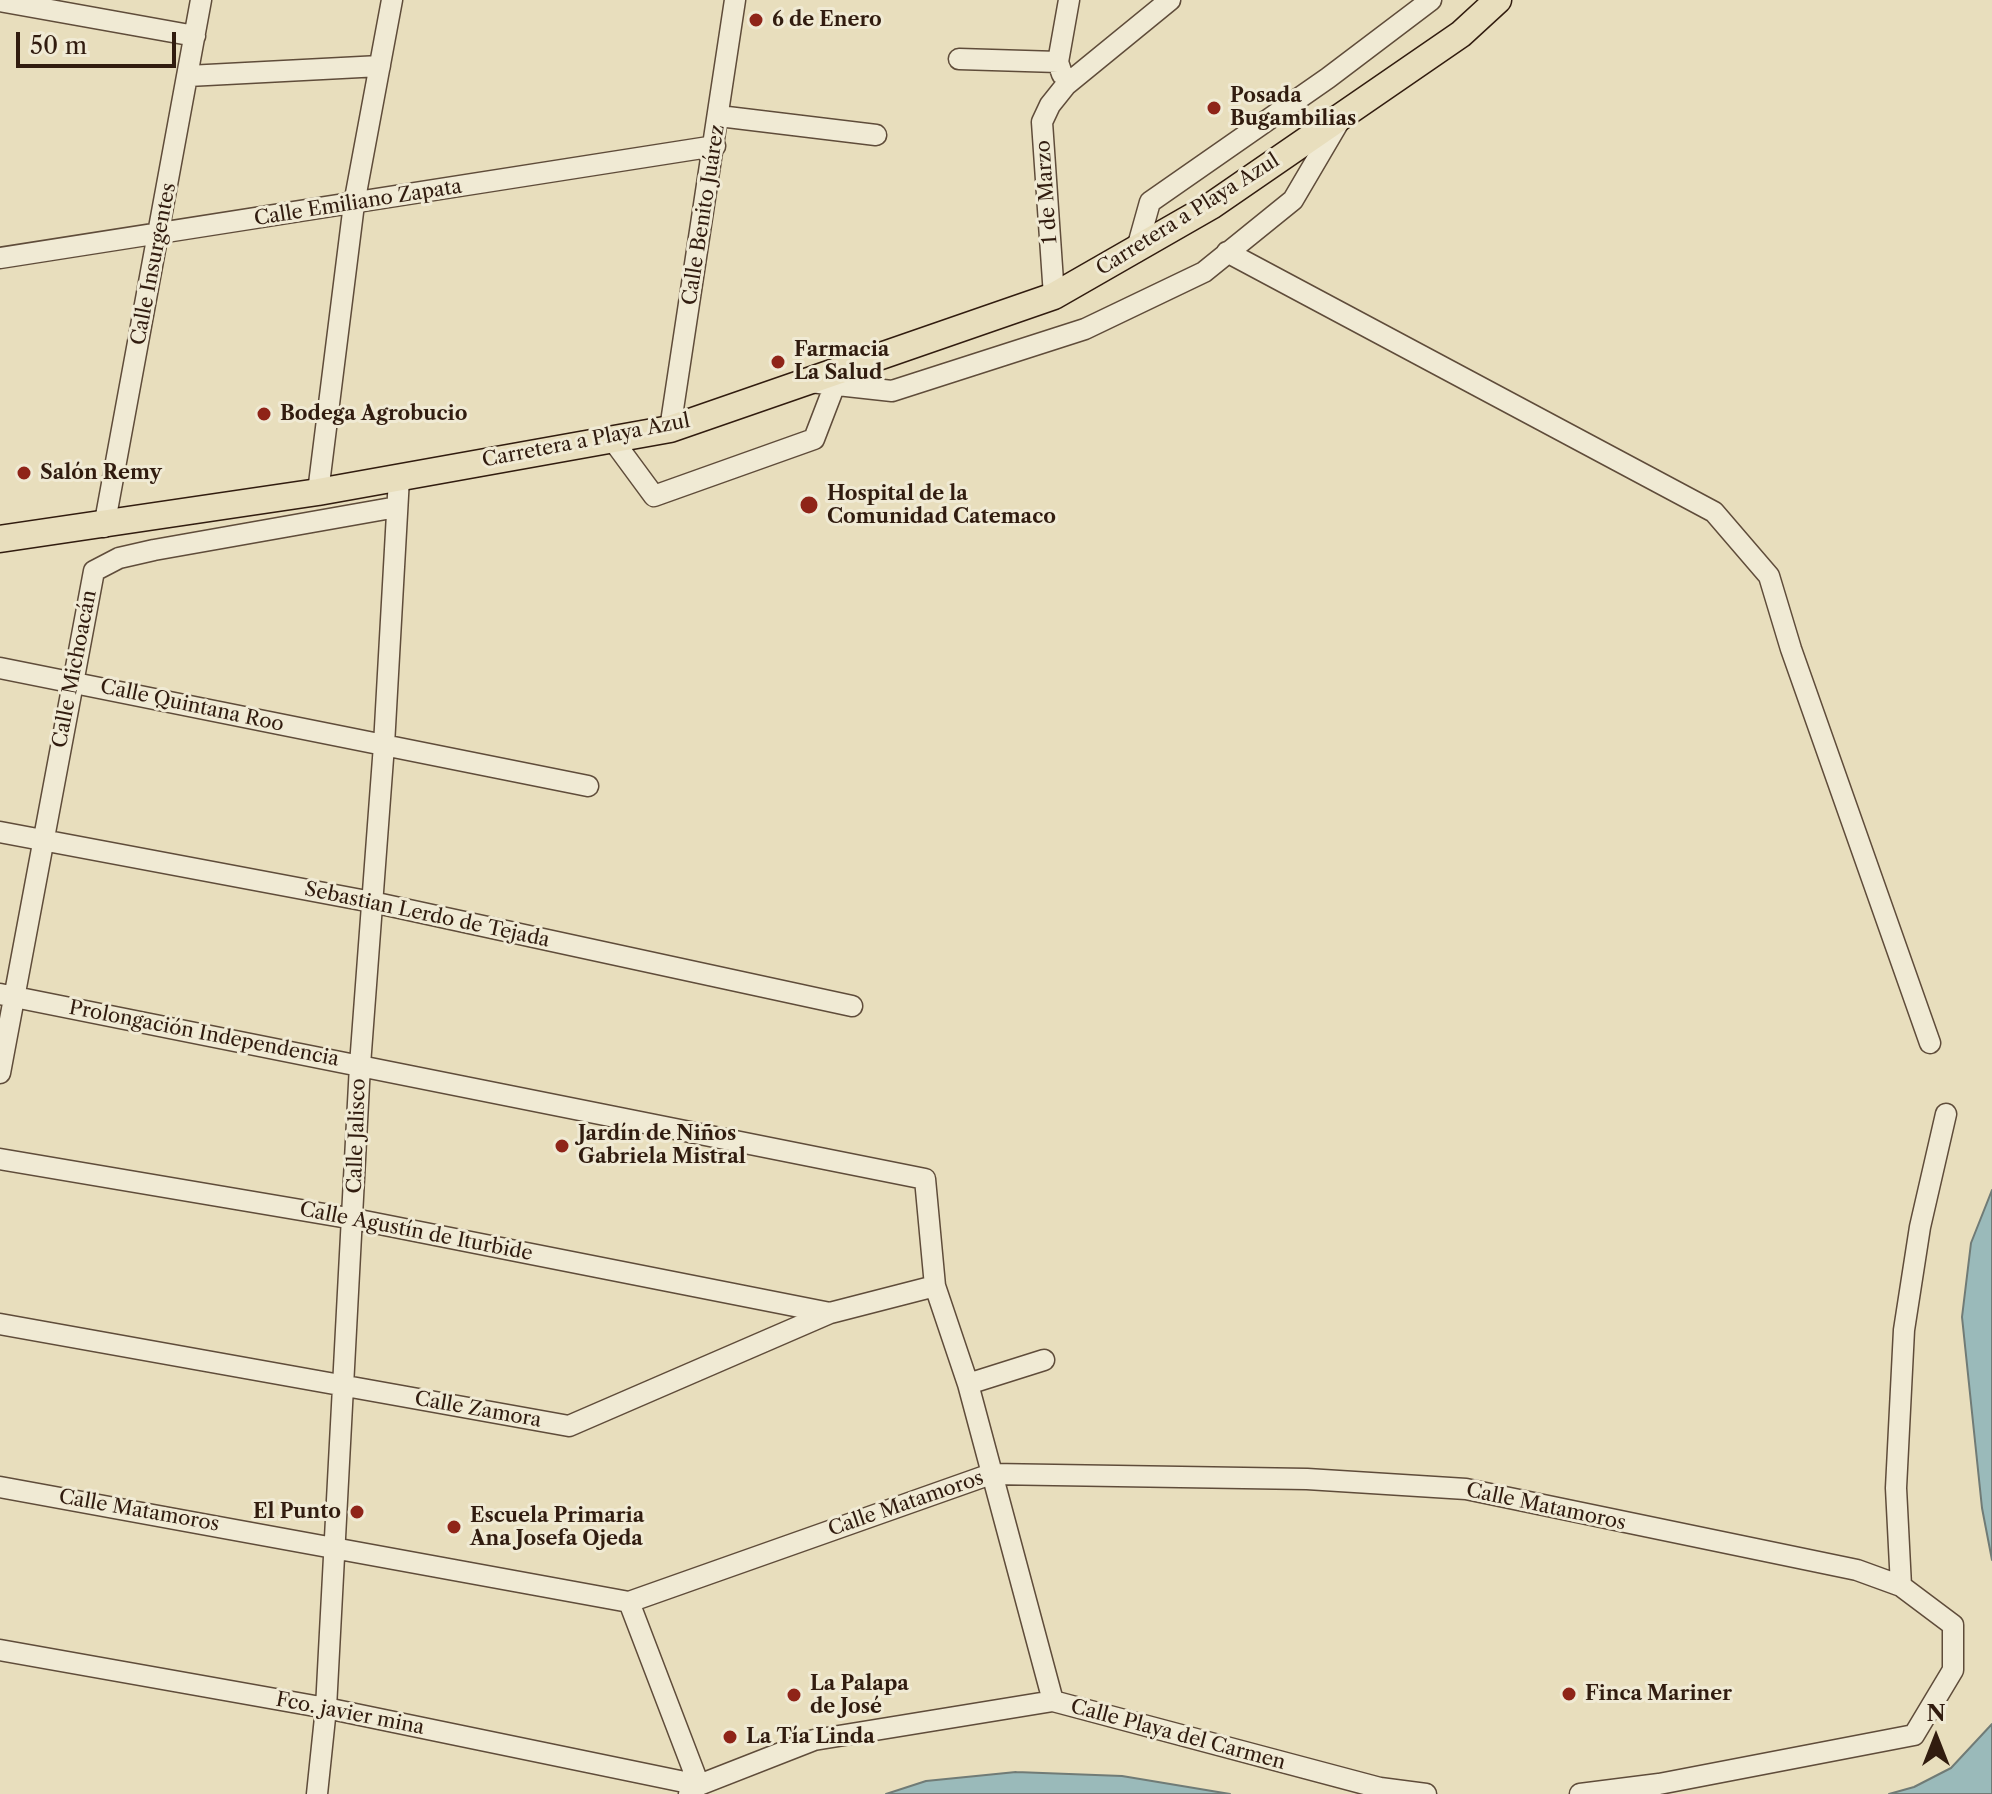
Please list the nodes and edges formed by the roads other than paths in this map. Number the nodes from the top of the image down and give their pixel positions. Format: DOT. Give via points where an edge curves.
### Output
graph roads {
  1 [pos="201,0"];
  2 [pos="392,0"];
  3 [pos="735,0"];
  4 [pos="1069,0"];
  5 [pos="1170,0"];
  6 [pos="1431,0"];
  7 [pos="1498,0"];
  8 [pos="0,1"];
  9 [pos="195,36"];
  10 [pos="959,59"];
  11 [pos="1058,62"];
  12 [pos="380,66"];
  13 [pos="188,76"];
  14 [pos="1066,85"];
  15 [pos="719,116"];
  16 [pos="1342,116"];
  17 [pos="876,135"];
  18 [pos="715,146"];
  19 [pos="354,204"];
  20 [pos="161,233"];
  21 [pos="1136,252"];
  22 [pos="1227,252"];
  23 [pos="0,258"];
  24 [pos="1054,296"];
  25 [pos="839,377"];
  26 [pos="670,429"];
  27 [pos="612,439"];
  28 [pos="399,478"];
  29 [pos="318,492"];
  30 [pos="397,507"];
  31 [pos="104,527"];
  32 [pos="0,539"];
  33 [pos="0,668"];
  34 [pos="72,681"];
  35 [pos="384,745"];
  36 [pos="588,786"];
  37 [pos="0,832"];
  38 [pos="43,841"];
  39 [pos="372,902"];
  40 [pos="8,995"];
  41 [pos="852,1006"];
  42 [pos="1930,1043"];
  43 [pos="360,1065"];
  44 [pos="0,1073"];
  45 [pos="1946,1114"];
  46 [pos="0,1159"];
  47 [pos="354,1219"];
  48 [pos="935,1286"];
  49 [pos="830,1313"];
  50 [pos="0,1324"];
  51 [pos="1044,1360"];
  52 [pos="968,1384"];
  53 [pos="342,1387"];
  54 [pos="991,1474"];
  55 [pos="0,1487"];
  56 [pos="332,1546"];
  57 [pos="1901,1586"];
  58 [pos="629,1602"];
  59 [pos="0,1650"];
  60 [pos="1053,1701"];
  61 [pos="326,1708"];
  62 [pos="694,1790"];
  63 [pos="317,1794"];
  64 [pos="1426,1794"];
  65 [pos="1580,1794"];
  1 -- 9 [label="street, Calle Insurgentes"];
  2 -- 12 [label="street"];
  3 -- 15 [label="street, Calle Benito Juárez"];
  4 -- 11 [label="street"];
  5 -- 14 [label="street, 1 de Marzo"];
  6 -- 21 [label="street" via="1150,202"];
  7 -- 16 [label="main road, Carretera a Playa Azul" via="1461,34"];
  8 -- 9 [label="street"];
  9 -- 13 [label="street, Calle Insurgentes"];
  10 -- 11 [label="street"];
  11 -- 14 [label="street"];
  12 -- 13 [label="street"];
  12 -- 19 [label="street"];
  13 -- 20 [label="street, Calle Insurgentes"];
  14 -- 24 [label="street, 1 de Marzo" via="1042,122"];
  15 -- 17 [label="street"];
  15 -- 18 [label="street, Calle Benito Juárez"];
  16 -- 21 [label="main road, Carretera a Playa Azul"];
  16 -- 22 [label="street" via="1293,200"];
  18 -- 19 [label="street, Calle Emiliano Zapata"];
  18 -- 26 [label="street, Calle Benito Juárez"];
  19 -- 20 [label="street, Calle Emiliano Zapata"];
  19 -- 29 [label="street"];
  20 -- 23 [label="street, Calle Emiliano Zapata"];
  20 -- 31 [label="street, Calle Insurgentes"];
  21 -- 24 [label="main road, Carretera a Playa Azul"];
  22 -- 25 [label="street" via="1204,272 1085,329 892,391"];
  22 -- 42 [label="street" via="1714,512 1769,576"];
  24 -- 25 [label="main road, Carretera a Playa Azul"];
  25 -- 26 [label="main road, Carretera a Playa Azul" via="807,381"];
  25 -- 27 [label="street" via="814,439 654,496"];
  26 -- 27 [label="main road, Carretera a Playa Azul"];
  27 -- 28 [label="main road, Carretera a Playa Azul"];
  28 -- 29 [label="main road, Carretera a Playa Azul"];
  28 -- 30 [label="street, Calle Jalisco"];
  29 -- 31 [label="main road, Carretera a Playa Azul"];
  30 -- 34 [label="street, Calle Michoacán" via="154,550 94,571"];
  30 -- 35 [label="street, Calle Jalisco"];
  31 -- 32 [label="main road, Carretera a Playa Azul"];
  33 -- 34 [label="street, Calle Quintana Roo"];
  34 -- 35 [label="street, Calle Quintana Roo"];
  34 -- 38 [label="street, Calle Michoacán"];
  35 -- 36 [label="street, Calle Quintana Roo"];
  35 -- 39 [label="street, Calle Jalisco"];
  37 -- 38 [label="street, Sebastian Lerdo de Tejada"];
  38 -- 39 [label="street, Sebastian Lerdo de Tejada"];
  38 -- 40 [label="street, Calle Michoacán"];
  39 -- 41 [label="street, Sebastian Lerdo de Tejada"];
  39 -- 43 [label="street, Calle Jalisco"];
  40 -- 43 [label="street, Prolongación Independencia"];
  40 -- 44 [label="street, Calle Michoacán"];
  43 -- 47 [label="street, Calle Jalisco"];
  43 -- 48 [label="street, Prolongación Independencia" via="925,1179"];
  45 -- 57 [label="street" via="1904,1330 1896,1488"];
  46 -- 47 [label="street, Calle Agustín de Iturbide"];
  47 -- 49 [label="street, Calle Agustín de Iturbide"];
  47 -- 53 [label="street, Calle Jalisco"];
  48 -- 49 [label="street, Calle Zamora"];
  48 -- 52 [label="street"];
  49 -- 53 [label="street, Calle Zamora" via="569,1426"];
  50 -- 53 [label="street, Calle Zamora"];
  51 -- 52 [label="street"];
  52 -- 54 [label="street"];
  53 -- 56 [label="street, Calle Jalisco"];
  54 -- 57 [label="street, Calle Matamoros" via="1307,1479 1466,1489 1857,1570"];
  54 -- 58 [label="street, Calle Matamoros"];
  54 -- 60 [label="street"];
  55 -- 56 [label="street, Calle Matamoros"];
  56 -- 58 [label="street, Calle Matamoros"];
  56 -- 61 [label="street, Calle Jalisco"];
  57 -- 65 [label="street, Calle Matamoros" via="1953,1625 1953,1670 1914,1735"];
  58 -- 62 [label="street"];
  59 -- 61 [label="street, Fco. javier mina"];
  60 -- 62 [label="street, Calle Playa del Carmen" via="814,1740"];
  60 -- 64 [label="street, Calle Playa del Carmen" via="1380,1788"];
  61 -- 62 [label="street, Fco. javier mina"];
  61 -- 63 [label="street, Calle Jalisco"];
}
